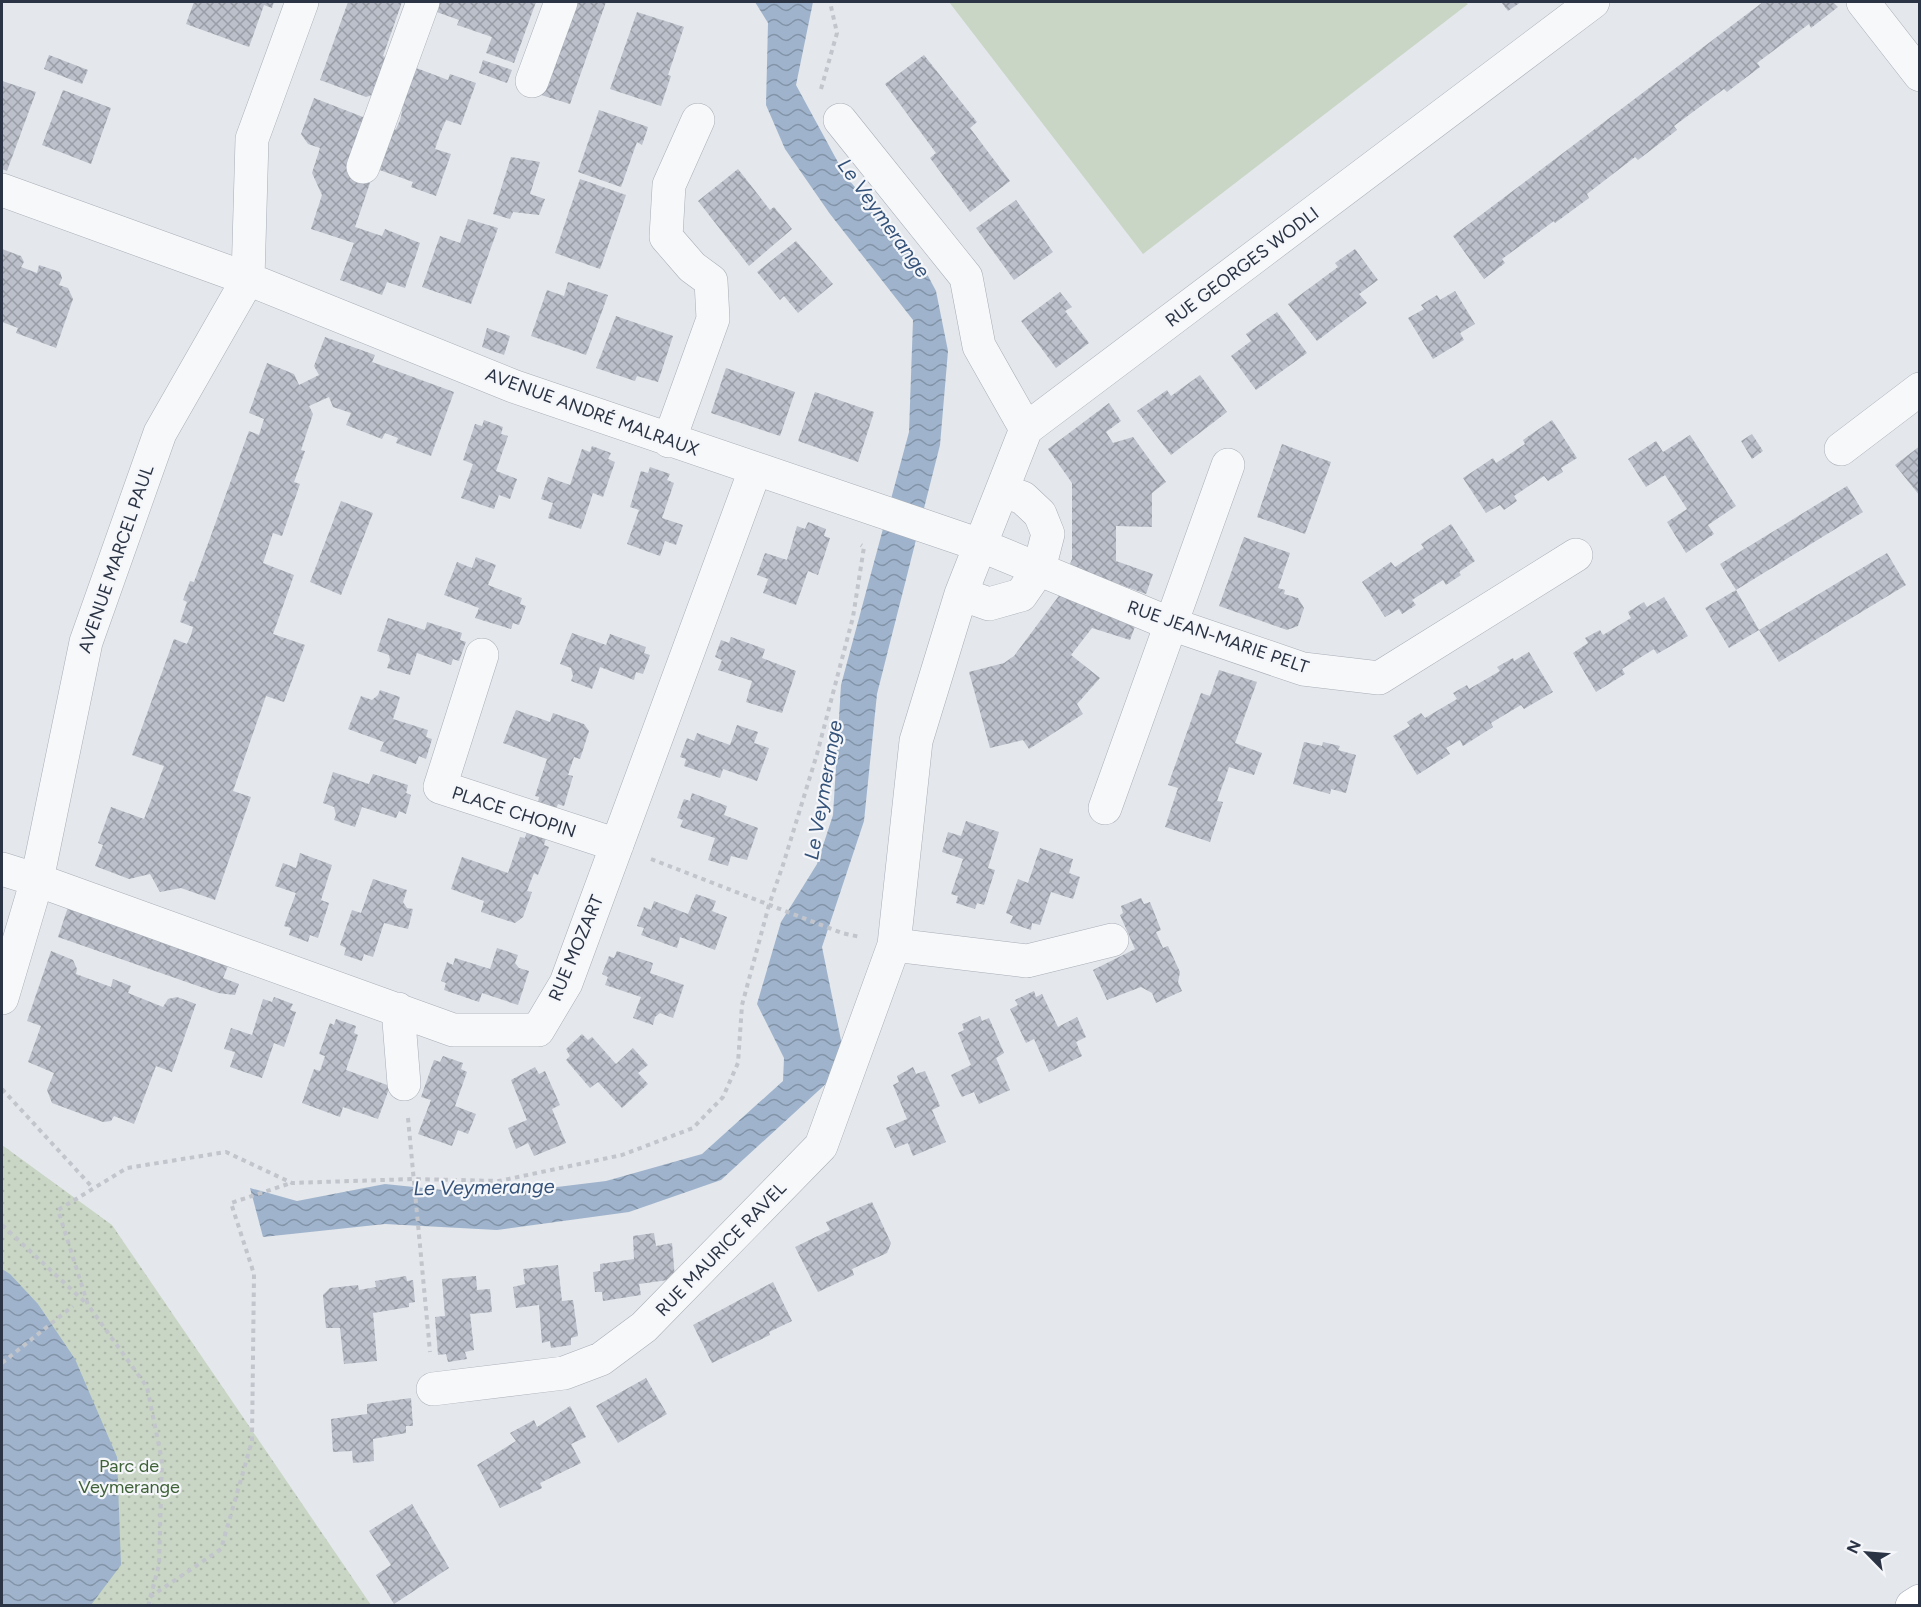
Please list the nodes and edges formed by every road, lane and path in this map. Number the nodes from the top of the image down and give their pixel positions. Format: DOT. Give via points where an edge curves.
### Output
graph roads {
  1 [pos="302,2"];
  2 [pos="423,2"];
  3 [pos="561,2"];
  4 [pos="830,2"];
  5 [pos="1593,2"];
  6 [pos="1863,2"];
  7 [pos="1920,75"];
  8 [pos="532,81"];
  9 [pos="698,120"];
  10 [pos="840,120"];
  11 [pos="363,167"];
  12 [pos="2,190"];
  13 [pos="248,279"];
  14 [pos="1920,389"];
  15 [pos="1026,429"];
  16 [pos="669,441"];
  17 [pos="1841,449"];
  18 [pos="1228,465"];
  19 [pos="755,470"];
  20 [pos="1002,490"];
  21 [pos="980,545"];
  22 [pos="1576,555"];
  23 [pos="1039,569"];
  24 [pos="961,594"];
  25 [pos="1171,624"];
  26 [pos="482,655"];
  27 [pos="1105,808"];
  28 [pos="617,845"];
  29 [pos="2,870"];
  30 [pos="37,880"];
  31 [pos="842,933"];
  32 [pos="1112,940"];
  33 [pos="894,945"];
  34 [pos="2,998"];
  35 [pos="398,1009"];
  36 [pos="405,1084"];
  37 [pos="2,1089"];
  38 [pos="292,1183"];
  39 [pos="2,1225"];
  40 [pos="88,1305"];
  41 [pos="73,1306"];
  42 [pos="2,1363"];
  43 [pos="433,1389"];
  44 [pos="150,1598"];
  45 [pos="1920,1601"];
  46 [pos="148,1605"];
  47 [pos="1912,1605"];
  1 -- 13 [label="street" via="252,139"];
  2 -- 11 [label="street"];
  3 -- 8 [label="street"];
  4 -- 10 [label="path" via="837,33 821,91"];
  5 -- 15 [label="street, RUE GEORGES WODLI"];
  6 -- 7 [label="street"];
  9 -- 16 [label="street" via="669,185 666,237 692,267 711,281 713,319"];
  10 -- 15 [label="street" via="966,277 979,346"];
  12 -- 13 [label="street, AVENUE ANDRÉ MALRAUX"];
  13 -- 16 [label="street, AVENUE ANDRÉ MALRAUX" via="513,386"];
  13 -- 30 [label="street, AVENUE MARCEL PAUL" via="160,433 101,598 86,642"];
  14 -- 17 [label="street"];
  15 -- 20 [label="street"];
  16 -- 19 [label="street, AVENUE ANDRÉ MALRAUX"];
  18 -- 25 [label="street"];
  19 -- 21 [label="street, AVENUE ANDRÉ MALRAUX"];
  19 -- 28 [label="street, RUE MOZART"];
  20 -- 21 [label="street, RUE MAURICE RAVEL"];
  20 -- 23 [label="street" via="1023,498 1040,514 1048,534"];
  21 -- 23 [label="street, RUE JEAN-MARIE PELT"];
  21 -- 24 [label="street, RUE MAURICE RAVEL"];
  22 -- 25 [label="street, RUE JEAN-MARIE PELT" via="1379,678 1303,669"];
  23 -- 24 [label="street" via="1021,594 989,604"];
  23 -- 25 [label="street, RUE JEAN-MARIE PELT"];
  24 -- 33 [label="street, RUE MAURICE RAVEL" via="916,741"];
  25 -- 27 [label="street"];
  26 -- 28 [label="street, PLACE CHOPIN" via="440,788"];
  28 -- 31 [label="path"];
  28 -- 35 [label="street, RUE MOZART" via="566,983 538,1030 453,1030"];
  29 -- 30 [label="street, RUE MOZART"];
  30 -- 34 [label="street, AVENUE MARCEL PAUL"];
  30 -- 35 [label="street, RUE MOZART"];
  32 -- 33 [label="street" via="1027,961"];
  33 -- 43 [label="street, RUE MAURICE RAVEL" via="822,1146 644,1327 601,1359 564,1373"];
  35 -- 36 [label="street"];
  36 -- 43 [label="path"];
  37 -- 40 [label="path" via="93,1188 58,1210"];
  38 -- 44 [label="path" via="231,1203 254,1274 252,1441 221,1549"];
  39 -- 40 [label="path"];
  40 -- 44 [label="path" via="147,1387 162,1461 159,1565"];
  41 -- 42 [label="path"];
  44 -- 46 [label="path"];
  45 -- 47 [label="main road"];
}
